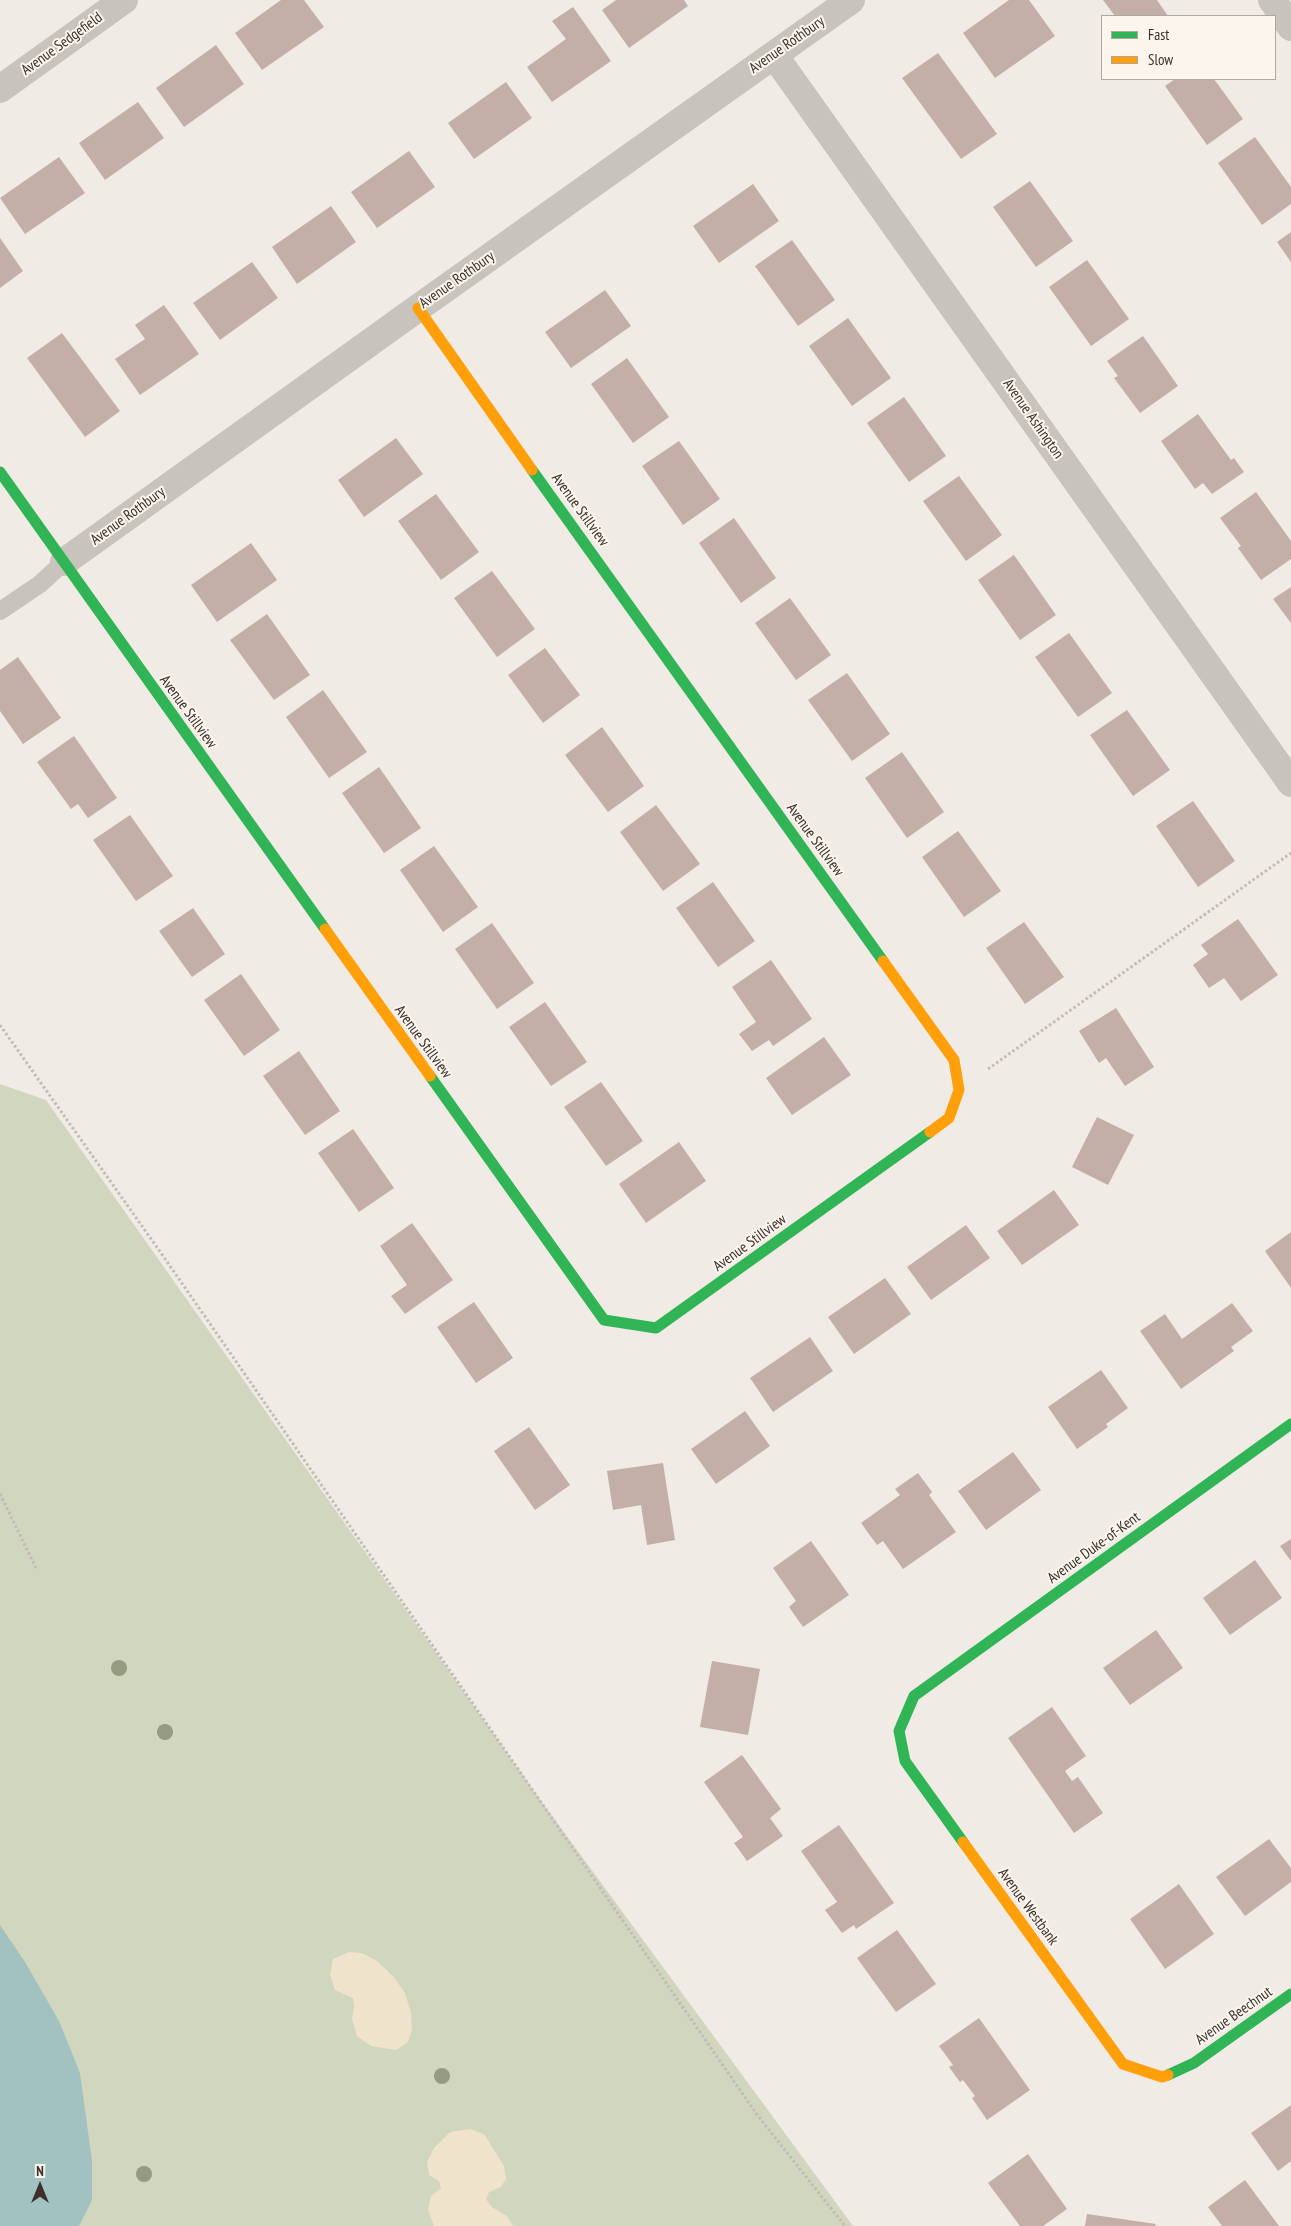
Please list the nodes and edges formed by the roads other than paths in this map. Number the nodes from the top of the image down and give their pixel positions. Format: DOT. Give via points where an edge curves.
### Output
graph roads {
  1 [pos="124,0"];
  2 [pos="851,0"];
  3 [pos="1272,0"];
  4 [pos="1291,27"];
  5 [pos="774,55"];
  6 [pos="0,89"];
  7 [pos="418,308"];
  8 [pos="0,472"];
  9 [pos="64,562"];
  10 [pos="0,611"];
  11 [pos="1291,783"];
  12 [pos="1291,1424"];
  13 [pos="914,1696"];
  14 [pos="1291,1994"];
  15 [pos="1194,2063"];
  1 -- 6 [label="street, Avenue Sedgefield"];
  2 -- 5 [label="street, Avenue Rothbury"];
  3 -- 4 [label="street"];
  5 -- 7 [label="street, Avenue Rothbury"];
  5 -- 11 [label="street, Avenue Ashington"];
  7 -- 9 [label="street, Avenue Rothbury"];
  7 -- 9 [label="street, Avenue Stillview" via="954,1060 959,1090 949,1118 656,1328 604,1320"];
  8 -- 9 [label="street, Avenue Stillview"];
  9 -- 10 [label="lane" via="40,584"];
  12 -- 13 [label="street, Avenue Duke-of-Kent"];
  13 -- 15 [label="street, Avenue Westbank" via="899,1731 905,1761 1123,2064 1162,2077"];
  14 -- 15 [label="street, Avenue Beechnut"];
}
